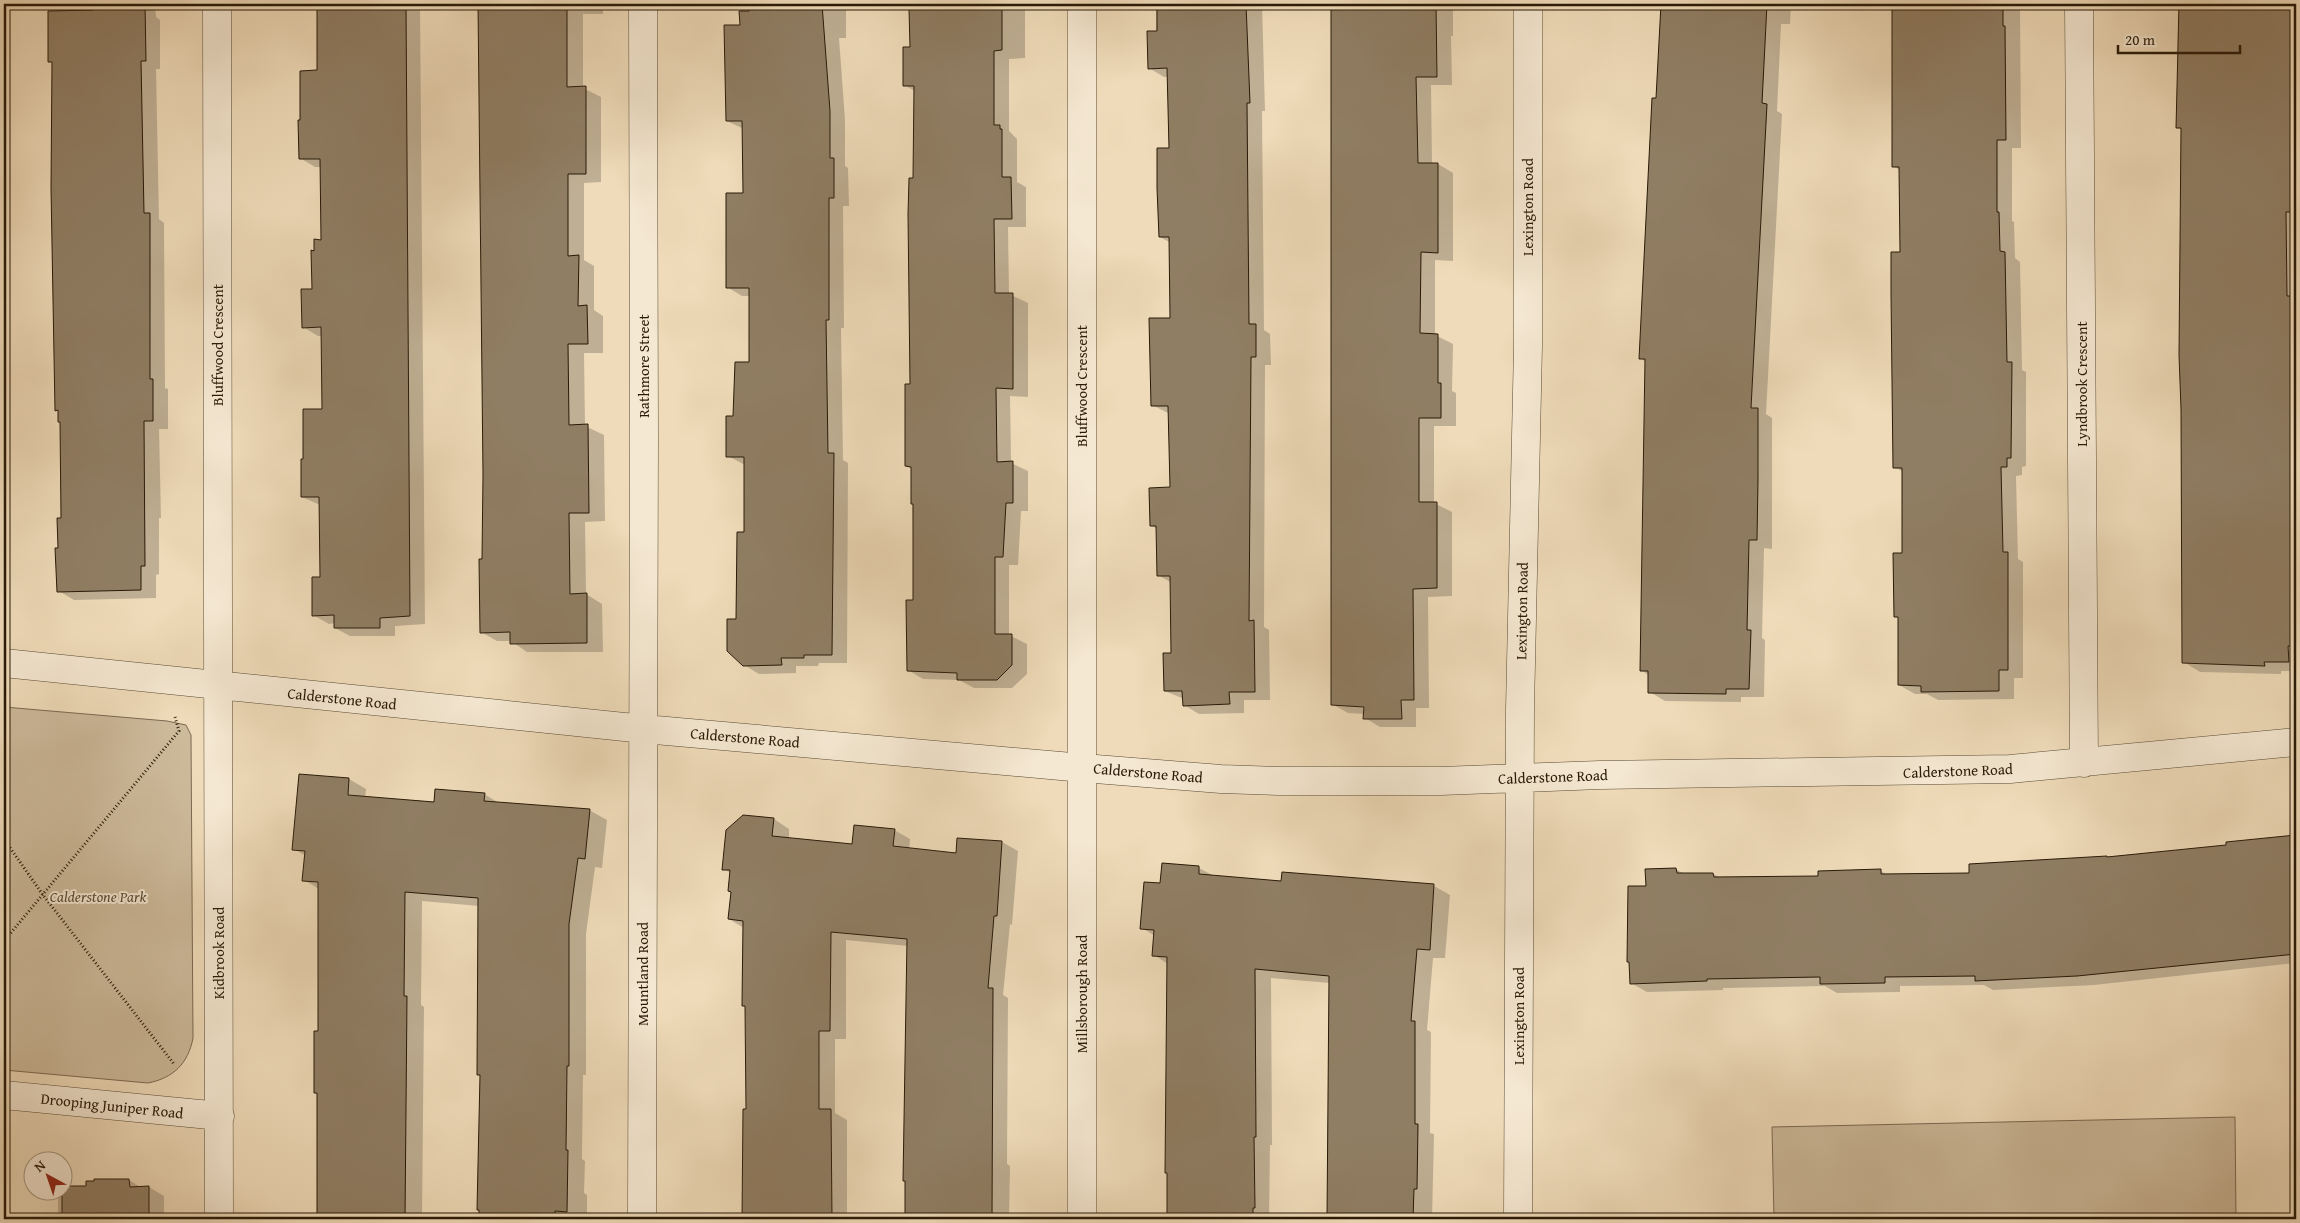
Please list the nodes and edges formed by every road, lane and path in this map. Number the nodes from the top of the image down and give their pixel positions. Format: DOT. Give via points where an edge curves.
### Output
graph roads {
  1 [pos="217,4"];
  2 [pos="642,4"];
  3 [pos="1082,4"];
  4 [pos="1528,4"];
  5 [pos="2079,4"];
  6 [pos="4,663"];
  7 [pos="219,686"];
  8 [pos="175,717"];
  9 [pos="644,729"];
  10 [pos="2296,742"];
  11 [pos="2084,764"];
  12 [pos="1082,768"];
  13 [pos="1520,778"];
  14 [pos="4,839"];
  15 [pos="43,895"];
  16 [pos="4,941"];
  17 [pos="174,1064"];
  18 [pos="4,1095"];
  19 [pos="220,1116"];
  20 [pos="219,1219"];
  21 [pos="642,1219"];
  22 [pos="1082,1219"];
  23 [pos="1518,1219"];
  1 -- 7 [label="street, Bluffwood Crescent"];
  2 -- 9 [label="street, Rathmore Street"];
  3 -- 12 [label="street, Bluffwood Crescent"];
  4 -- 13 [label="street, Lexington Road" via="1528,346"];
  5 -- 11 [label="street, Lyndbrook Crescent"];
  6 -- 7 [label="street, Calderstone Road"];
  7 -- 9 [label="street, Calderstone Road"];
  7 -- 19 [label="street, Kidbrook Road"];
  8 -- 15 [label="path" via="179,731"];
  9 -- 12 [label="street, Calderstone Road"];
  9 -- 21 [label="street, Mountland Road"];
  10 -- 11 [label="street, Calderstone Road"];
  11 -- 13 [label="street, Calderstone Road" via="1898,773"];
  12 -- 13 [label="street, Calderstone Road" via="1279,782 1441,782"];
  12 -- 22 [label="street, Millsborough Road"];
  13 -- 23 [label="street, Lexington Road"];
  14 -- 15 [label="path"];
  15 -- 16 [label="path"];
  15 -- 17 [label="path"];
  18 -- 19 [label="street, Drooping Juniper Road"];
  19 -- 20 [label="street, Kidbrook Road"];
}
